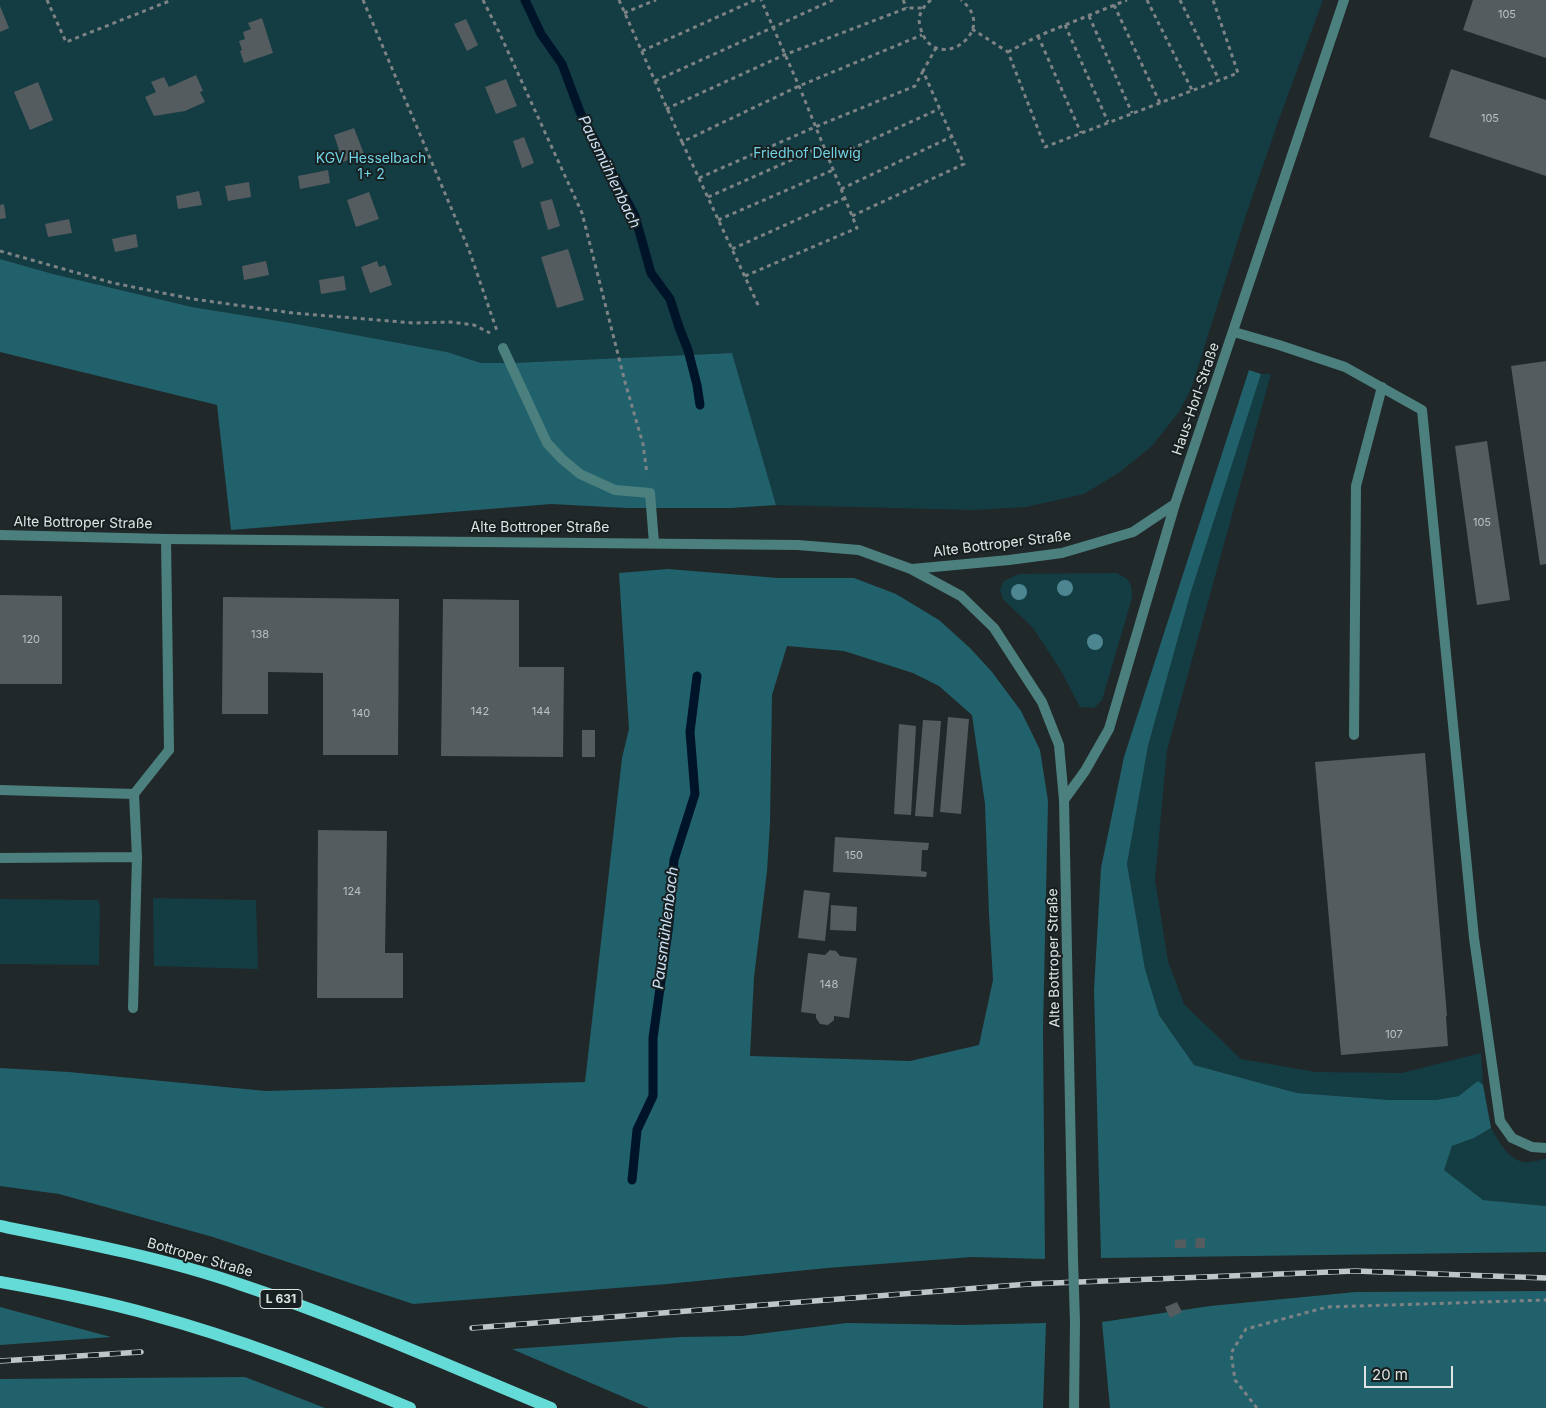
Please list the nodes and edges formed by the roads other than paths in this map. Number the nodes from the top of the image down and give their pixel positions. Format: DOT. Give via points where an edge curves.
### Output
graph roads {
  1 [pos="1344,0"];
  2 [pos="1234,332"];
  3 [pos="501,343"];
  4 [pos="1382,387"];
  5 [pos="1175,504"];
  6 [pos="0,535"];
  7 [pos="166,539"];
  8 [pos="654,543"];
  9 [pos="911,569"];
  10 [pos="1354,735"];
  11 [pos="0,790"];
  12 [pos="134,794"];
  13 [pos="1064,800"];
  14 [pos="137,857"];
  15 [pos="0,858"];
  16 [pos="133,1008"];
  17 [pos="1546,1148"];
  18 [pos="0,1226"];
  19 [pos="0,1282"];
  20 [pos="410,1408"];
  21 [pos="551,1408"];
  22 [pos="1074,1408"];
  1 -- 2 [label="street, Haus-Horl-Straße"];
  2 -- 4 [label="street" via="1345,367"];
  2 -- 5 [label="street, Haus-Horl-Straße"];
  3 -- 8 [label="street" via="547,443 562,459 580,474 615,490 650,493"];
  4 -- 10 [label="street" via="1356,486"];
  4 -- 17 [label="street" via="1422,410 1474,938 1500,1121 1512,1138 1532,1147"];
  5 -- 9 [label="street, Alte Bottroper Straße" via="1133,532 1062,553"];
  5 -- 13 [label="street, Haus-Horl-Straße" via="1109,729"];
  6 -- 7 [label="street, Alte Bottroper Straße"];
  7 -- 8 [label="street, Alte Bottroper Straße"];
  7 -- 12 [label="street, Alte Bottroper Straße" via="168,750"];
  8 -- 9 [label="street, Alte Bottroper Straße" via="798,545 859,550"];
  9 -- 13 [label="street, Alte Bottroper Straße" via="960,596 994,628 1042,702 1059,745"];
  11 -- 12 [label="street"];
  12 -- 14 [label="street"];
  13 -- 22 [label="street, Alte Bottroper Straße, bridge"];
  14 -- 15 [label="street"];
  14 -- 16 [label="street"];
  18 -- 21 [label="main road, Bottroper Straße / L 631" via="148,1257 240,1284 316,1311"];
  19 -- 20 [label="main road" via="152,1315 230,1338"];
}
